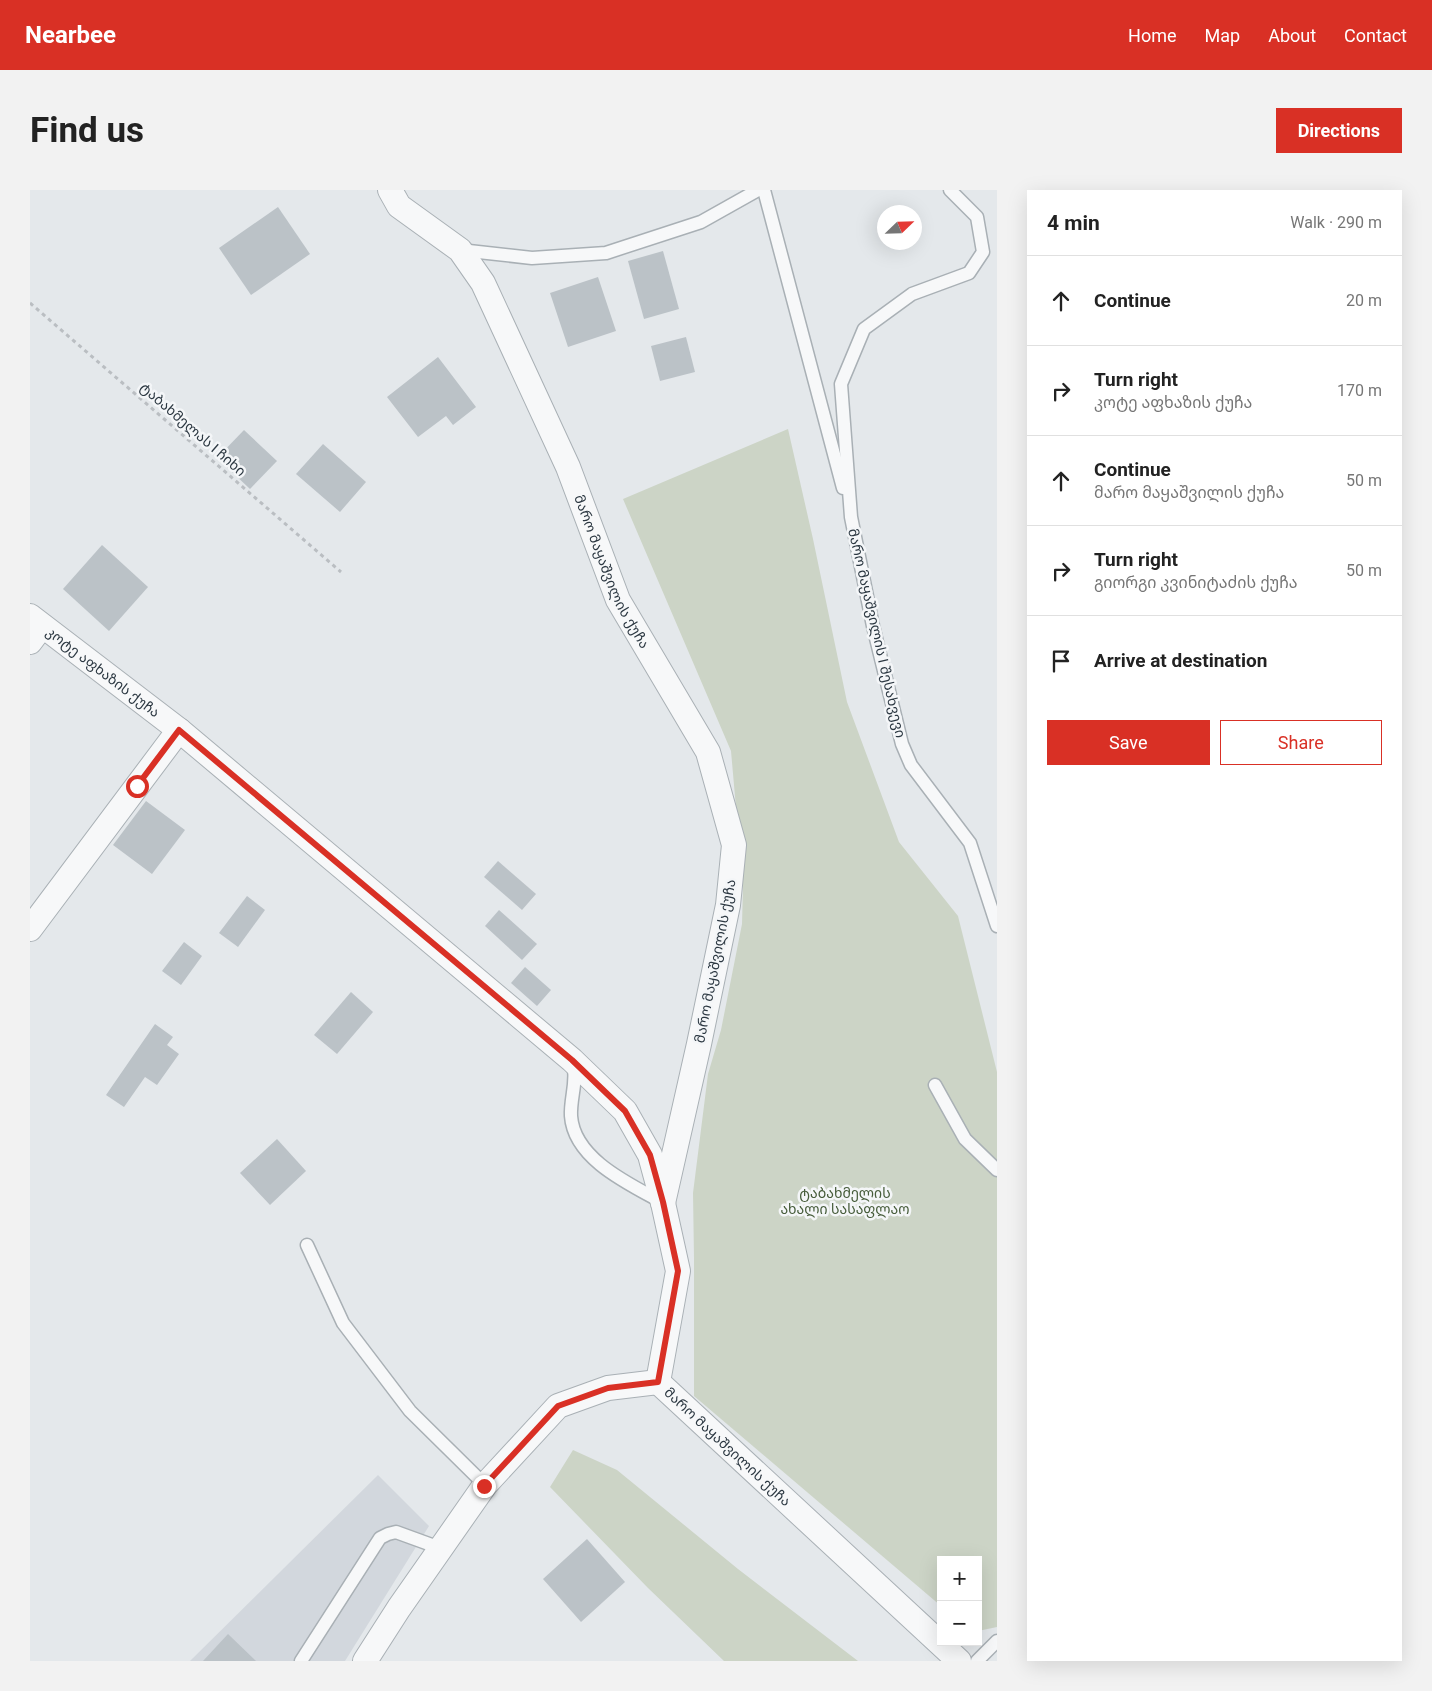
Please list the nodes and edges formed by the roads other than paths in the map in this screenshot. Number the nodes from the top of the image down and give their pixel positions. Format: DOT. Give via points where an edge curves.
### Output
graph roads {
  1 [pos="390,190"];
  2 [pos="758,190"];
  3 [pos="764,190"];
  4 [pos="950,190"];
  5 [pos="460,250"];
  6 [pos="851,517"];
  7 [pos="34,628"];
  8 [pos="179,730"];
  9 [pos="997,926"];
  10 [pos="30,929"];
  11 [pos="572,1060"];
  12 [pos="934,1085"];
  13 [pos="997,1170"];
  14 [pos="663,1202"];
  15 [pos="307,1245"];
  16 [pos="658,1382"];
  17 [pos="484,1486"];
  18 [pos="440,1548"];
  19 [pos="997,1642"];
  20 [pos="301,1661"];
  21 [pos="365,1661"];
  22 [pos="959,1661"];
  23 [pos="977,1661"];
  1 -- 5 [label="street, მარო მაყაშვილის ქუჩა" via="399,206"];
  2 -- 5 [label="lane" via="701,222 606,253 532,258"];
  3 -- 6 [label="lane"];
  4 -- 6 [label="lane, მარო მაყაშვილის I შესახვევი" via="977,217 983,252 969,273 912,294 864,329 841,384"];
  5 -- 14 [label="street, მარო მაყაშვილის ქუჩა" via="488,292 568,467 618,600 708,752 734,845 728,905"];
  6 -- 9 [label="lane, მარო მაყაშვილის I შესახვევი" via="902,744 911,765 970,843"];
  7 -- 8 [label="street, კოტე აფხაზის ქუჩა"];
  8 -- 10 [label="street"];
  8 -- 11 [label="street, კოტე აფხაზის ქუჩა"];
  11 -- 14 [label="street, კოტე აფხაზის ქუჩა" via="625,1111 650,1155"];
  11 -- 14 [label="lane" via="575,1070 571,1115 574,1131 582,1146 617,1177"];
  12 -- 13 [label="lane" via="965,1139"];
  14 -- 16 [label="street, მარო მაყაშვილის ქუჩა" via="678,1271"];
  15 -- 17 [label="lane" via="344,1323 410,1411"];
  16 -- 17 [label="street" via="608,1388 558,1406"];
  16 -- 22 [label="street, მარო მაყაშვილის ქუჩა"];
  17 -- 18 [label="street"];
  18 -- 20 [label="lane" via="396,1532 380,1538"];
  18 -- 21 [label="street"];
  19 -- 23 [label="lane"];
}
